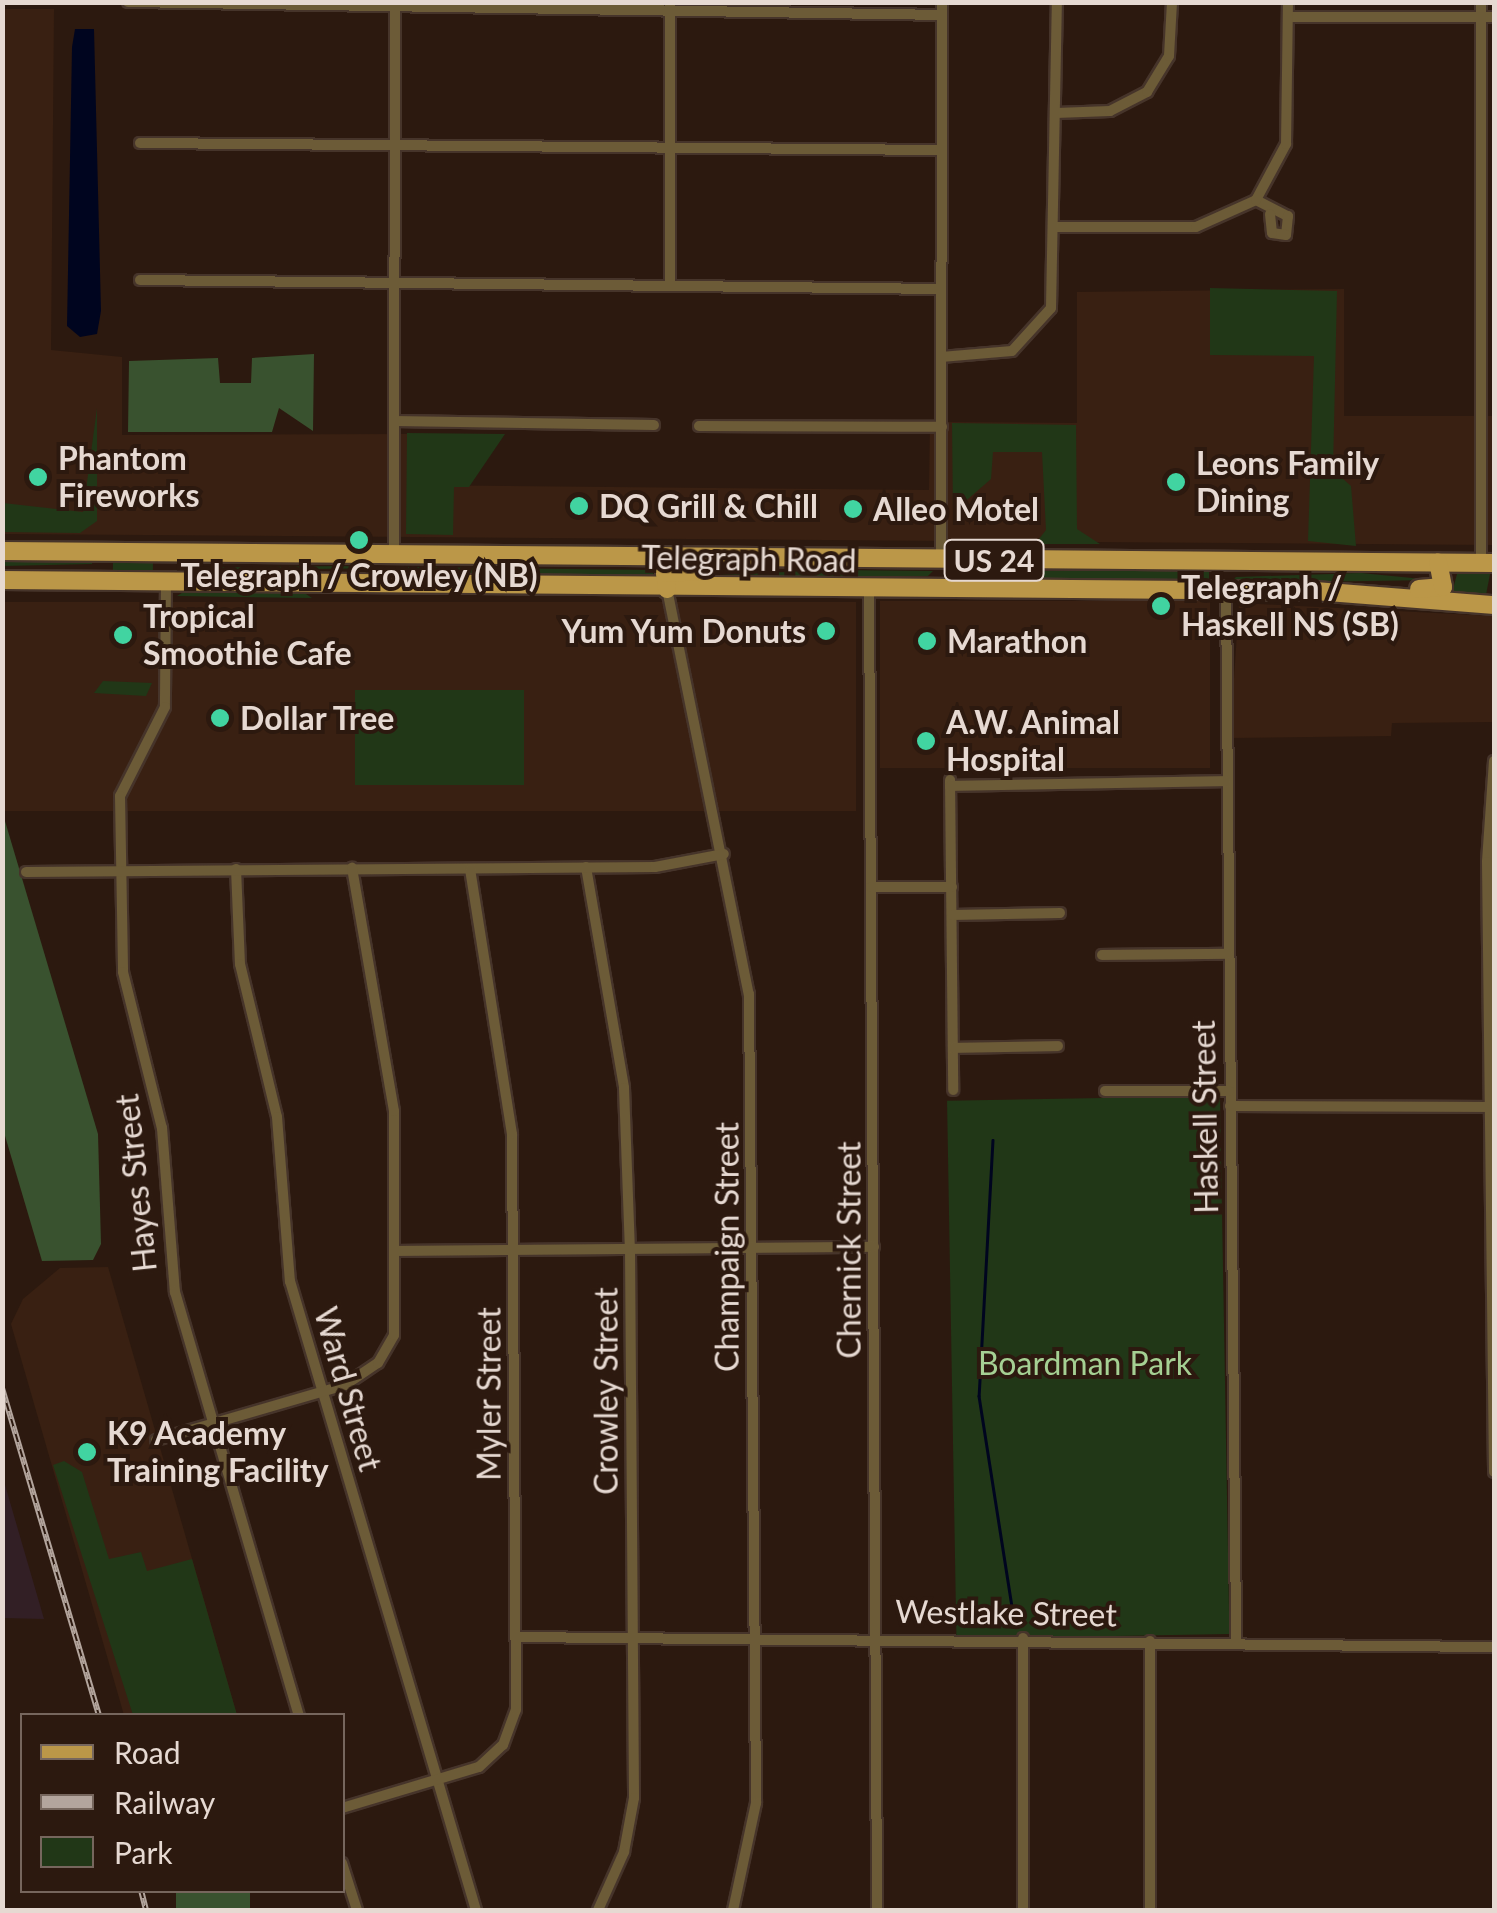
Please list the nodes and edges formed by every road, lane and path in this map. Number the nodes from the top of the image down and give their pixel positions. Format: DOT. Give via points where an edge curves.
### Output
graph roads {
  1 [pos="942,2"];
  2 [pos="1057,2"];
  3 [pos="1172,2"];
  4 [pos="1288,2"];
  5 [pos="1481,2"];
  6 [pos="128,4"];
  7 [pos="395,6"];
  8 [pos="670,8"];
  9 [pos="942,16"];
  10 [pos="1288,16"];
  11 [pos="1480,16"];
  12 [pos="1494,16"];
  13 [pos="1056,113"];
  14 [pos="140,143"];
  15 [pos="395,146"];
  16 [pos="670,149"];
  17 [pos="941,150"];
  18 [pos="1256,200"];
  19 [pos="1270,214"];
  20 [pos="1056,228"];
  21 [pos="140,280"];
  22 [pos="395,283"];
  23 [pos="670,286"];
  24 [pos="942,289"];
  25 [pos="942,358"];
  26 [pos="394,421"];
  27 [pos="654,424"];
  28 [pos="698,426"];
  29 [pos="942,427"];
  30 [pos="2,551"];
  31 [pos="108,553"];
  32 [pos="334,555"];
  33 [pos="394,556"];
  34 [pos="808,560"];
  35 [pos="941,561"];
  36 [pos="1438,562"];
  37 [pos="1488,562"];
  38 [pos="1338,563"];
  39 [pos="2,580"];
  40 [pos="100,581"];
  41 [pos="166,583"];
  42 [pos="285,584"];
  43 [pos="668,589"];
  44 [pos="816,589"];
  45 [pos="868,590"];
  46 [pos="1226,591"];
  47 [pos="1315,592"];
  48 [pos="1494,605"];
  49 [pos="1494,761"];
  50 [pos="1226,781"];
  51 [pos="724,854"];
  52 [pos="352,868"];
  53 [pos="470,868"];
  54 [pos="586,868"];
  55 [pos="236,870"];
  56 [pos="120,871"];
  57 [pos="26,872"];
  58 [pos="871,887"];
  59 [pos="952,888"];
  60 [pos="1060,913"];
  61 [pos="952,914"];
  62 [pos="1228,954"];
  63 [pos="1102,955"];
  64 [pos="1058,1046"];
  65 [pos="953,1048"];
  66 [pos="954,1090"];
  67 [pos="1104,1091"];
  68 [pos="1230,1091"];
  69 [pos="1230,1106"];
  70 [pos="1492,1107"];
  71 [pos="874,1247"];
  72 [pos="752,1248"];
  73 [pos="630,1249"];
  74 [pos="513,1250"];
  75 [pos="397,1251"];
  76 [pos="322,1392"];
  77 [pos="212,1424"];
  78 [pos="156,1440"];
  79 [pos="1494,1472"];
  80 [pos="877,1635"];
  81 [pos="633,1636"];
  82 [pos="755,1636"];
  83 [pos="516,1638"];
  84 [pos="1022,1638"];
  85 [pos="1150,1641"];
  86 [pos="1236,1642"];
  87 [pos="1494,1647"];
  88 [pos="298,1713"];
  89 [pos="437,1780"];
  90 [pos="345,1807"];
  91 [pos="345,1873"];
  92 [pos="356,1910"];
  93 [pos="476,1910"];
  94 [pos="598,1910"];
  95 [pos="733,1910"];
  96 [pos="877,1910"];
  97 [pos="1024,1910"];
  98 [pos="1150,1910"];
  1 -- 9 [label="street"];
  2 -- 13 [label="street"];
  3 -- 13 [label="street" via="1169,56 1148,92 1110,111"];
  4 -- 10 [label="street"];
  5 -- 11 [label="street"];
  6 -- 7 [label="street"];
  7 -- 8 [label="street"];
  7 -- 15 [label="street"];
  8 -- 9 [label="street"];
  8 -- 16 [label="street"];
  9 -- 17 [label="street"];
  10 -- 11 [label="street"];
  10 -- 18 [label="street" via="1286,144"];
  11 -- 12 [label="street"];
  11 -- 37 [label="street"];
  13 -- 20 [label="street"];
  14 -- 15 [label="street"];
  15 -- 16 [label="street"];
  15 -- 22 [label="street"];
  16 -- 17 [label="street"];
  16 -- 23 [label="street"];
  17 -- 24 [label="street"];
  18 -- 19 [label="street"];
  18 -- 20 [label="street" via="1196,228"];
  20 -- 25 [label="street" via="1055,297 1037,332 1001,355"];
  21 -- 22 [label="street"];
  22 -- 23 [label="street"];
  22 -- 26 [label="street"];
  23 -- 24 [label="street"];
  24 -- 25 [label="street"];
  25 -- 29 [label="street"];
  26 -- 27 [label="street"];
  26 -- 33 [label="street"];
  28 -- 29 [label="street"];
  29 -- 35 [label="street"];
  30 -- 31 [label="main road, Telegraph Road / US 24"];
  31 -- 32 [label="main road, Telegraph Road / US 24"];
  31 -- 40 [label="main road"];
  32 -- 33 [label="main road, Telegraph Road / US 24"];
  32 -- 41 [label="main road" via="276,566 171,564"];
  33 -- 34 [label="main road, Telegraph Road / US 24"];
  33 -- 42 [label="main road" via="395,574"];
  34 -- 35 [label="main road, Telegraph Road / US 24"];
  34 -- 43 [label="main road" via="780,570 668,572"];
  35 -- 38 [label="main road, Telegraph Road / US 24"];
  35 -- 44 [label="main road" via="942,579 852,579"];
  36 -- 37 [label="main road, Telegraph Road / US 24"];
  36 -- 38 [label="main road, Telegraph Road / US 24"];
  36 -- 47 [label="main road" via="1446,576 1438,589"];
  38 -- 46 [label="main road" via="1226,574"];
  39 -- 40 [label="main road, Telegraph Road / US 24"];
  40 -- 41 [label="main road, Telegraph Road / US 24"];
  41 -- 42 [label="main road, Telegraph Road / US 24"];
  41 -- 56 [label="street, Hayes Street" via="165,707 122,788"];
  42 -- 43 [label="main road, Telegraph Road / US 24"];
  43 -- 44 [label="main road, Telegraph Road / US 24"];
  43 -- 51 [label="street, Champaign Street" via="683,700"];
  44 -- 45 [label="main road, Telegraph Road / US 24"];
  45 -- 46 [label="main road, Telegraph Road / US 24"];
  45 -- 58 [label="street, Chernick Street"];
  46 -- 47 [label="main road, Telegraph Road / US 24"];
  46 -- 50 [label="street, Haskell Street"];
  47 -- 48 [label="main road, Telegraph Road / US 24"];
  49 -- 70 [label="street"];
  50 -- 59 [label="street" via="950,783"];
  50 -- 62 [label="street, Haskell Street"];
  51 -- 54 [label="street"];
  51 -- 72 [label="street, Champaign Street" via="748,973"];
  52 -- 53 [label="street"];
  52 -- 55 [label="street"];
  52 -- 75 [label="street" via="392,1090"];
  53 -- 54 [label="street"];
  53 -- 74 [label="street, Myler Street" via="508,1090"];
  54 -- 73 [label="street, Crowley Street" via="624,1088"];
  55 -- 56 [label="street"];
  55 -- 76 [label="street, Ward Street" via="240,964 277,1117 285,1256"];
  56 -- 57 [label="street"];
  56 -- 77 [label="street, Hayes Street" via="126,990 165,1154 171,1274"];
  58 -- 59 [label="street"];
  58 -- 71 [label="street, Chernick Street"];
  59 -- 61 [label="street"];
  60 -- 61 [label="street"];
  61 -- 65 [label="street"];
  62 -- 63 [label="street"];
  62 -- 68 [label="street, Haskell Street"];
  64 -- 65 [label="street"];
  65 -- 66 [label="street"];
  67 -- 68 [label="street"];
  68 -- 69 [label="street, Haskell Street"];
  69 -- 70 [label="street"];
  69 -- 86 [label="street, Haskell Street"];
  70 -- 79 [label="street"];
  71 -- 72 [label="street"];
  71 -- 80 [label="street, Chernick Street"];
  72 -- 73 [label="street"];
  72 -- 82 [label="street, Champaign Street"];
  73 -- 74 [label="street"];
  73 -- 81 [label="street, Crowley Street"];
  74 -- 75 [label="street"];
  74 -- 83 [label="street, Myler Street"];
  75 -- 76 [label="street" via="389,1348 363,1376"];
  76 -- 77 [label="street"];
  76 -- 89 [label="street, Ward Street"];
  77 -- 78 [label="street"];
  77 -- 88 [label="street, Hayes Street"];
  80 -- 82 [label="street, Westlake Street"];
  80 -- 84 [label="street, Westlake Street"];
  80 -- 96 [label="street, Chernick Street"];
  81 -- 82 [label="street, Westlake Street"];
  81 -- 83 [label="street, Westlake Street"];
  81 -- 94 [label="street, Crowley Street" via="634,1810"];
  82 -- 95 [label="street, Champaign Street" via="756,1824"];
  83 -- 89 [label="street, Myler Street" via="508,1738 479,1767"];
  84 -- 85 [label="street, Westlake Street"];
  84 -- 97 [label="street"];
  85 -- 86 [label="street, Westlake Street"];
  85 -- 98 [label="street"];
  86 -- 87 [label="street, Westlake Street"];
  89 -- 90 [label="street, Myler Street"];
  89 -- 93 [label="street, Ward Street"];
  91 -- 92 [label="street"];
}
